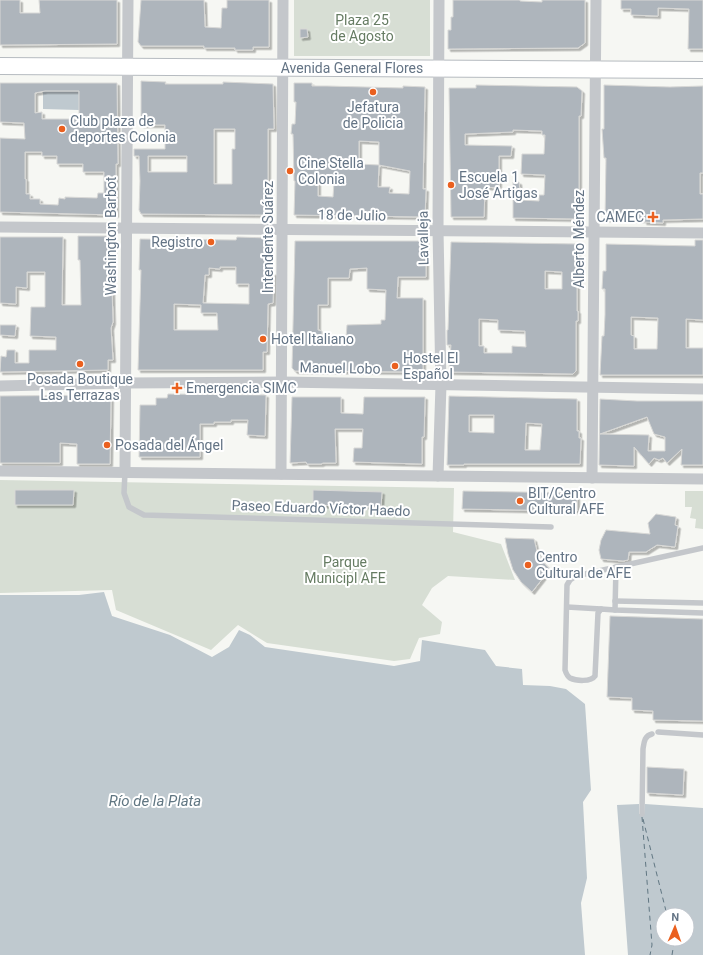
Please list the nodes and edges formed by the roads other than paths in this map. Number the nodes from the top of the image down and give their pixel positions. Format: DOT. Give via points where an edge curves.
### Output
graph roads {
  1 [pos="128,0"];
  2 [pos="283,0"];
  3 [pos="439,0"];
  4 [pos="596,0"];
  5 [pos="0,66"];
  6 [pos="128,66"];
  7 [pos="283,67"];
  8 [pos="439,68"];
  9 [pos="596,70"];
  10 [pos="703,70"];
  11 [pos="0,226"];
  12 [pos="126,228"];
  13 [pos="283,229"];
  14 [pos="438,230"];
  15 [pos="594,232"];
  16 [pos="703,233"];
  17 [pos="282,382"];
  18 [pos="125,383"];
  19 [pos="441,385"];
  20 [pos="0,386"];
  21 [pos="593,387"];
  22 [pos="703,389"];
  23 [pos="0,471"];
  24 [pos="125,472"];
  25 [pos="281,474"];
  26 [pos="438,476"];
  27 [pos="592,478"];
  28 [pos="703,479"];
  29 [pos="551,527"];
  30 [pos="703,548"];
  31 [pos="616,567"];
  32 [pos="615,601"];
  33 [pos="703,603"];
  34 [pos="566,607"];
  35 [pos="601,609"];
  36 [pos="615,610"];
  37 [pos="703,613"];
  38 [pos="658,732"];
  39 [pos="652,734"];
  40 [pos="703,735"];
  41 [pos="642,814"];
  1 -- 6 [label="street, Washington Barbot"];
  2 -- 7 [label="street, Intendente Suárez"];
  3 -- 8 [label="street, Lavalleja"];
  4 -- 9 [label="street, Alberto Méndez"];
  5 -- 6 [label="street, Avenida General Flores"];
  6 -- 7 [label="street, Avenida General Flores"];
  6 -- 12 [label="street, Washington Barbot"];
  7 -- 8 [label="street, Avenida General Flores"];
  7 -- 13 [label="street, Intendente Suárez"];
  8 -- 9 [label="street, Avenida General Flores"];
  8 -- 14 [label="street, Lavalleja"];
  9 -- 10 [label="street, Avenida General Flores"];
  9 -- 15 [label="street, Alberto Méndez"];
  11 -- 12 [label="street, 18 de Julio"];
  12 -- 13 [label="street, 18 de Julio"];
  12 -- 18 [label="street, Washington Barbot"];
  13 -- 14 [label="street, 18 de Julio"];
  13 -- 17 [label="street, Intendente Suárez"];
  14 -- 15 [label="street, 18 de Julio"];
  14 -- 19 [label="street, Lavalleja"];
  15 -- 16 [label="street, 18 de Julio"];
  15 -- 21 [label="street, Alberto Méndez"];
  17 -- 18 [label="street, Manuel Lobo"];
  17 -- 19 [label="street, Manuel Lobo"];
  17 -- 25 [label="street, Intendente Suárez"];
  18 -- 20 [label="street, Manuel Lobo"];
  18 -- 24 [label="street, Washington Barbot"];
  19 -- 21 [label="street, Manuel Lobo"];
  19 -- 26 [label="street, Lavalleja"];
  21 -- 22 [label="street, Manuel Lobo"];
  21 -- 27 [label="street, Alberto Méndez"];
  23 -- 24 [label="street"];
  24 -- 25 [label="street"];
  24 -- 29 [label="lane, Paseo Eduardo Víctor Haedo" via="124,493 128,507 144,515"];
  25 -- 26 [label="street"];
  26 -- 27 [label="street"];
  27 -- 28 [label="street"];
  30 -- 31 [label="lane"];
  31 -- 32 [label="lane"];
  31 -- 34 [label="lane" via="576,576 570,580 567,584"];
  32 -- 33 [label="lane"];
  32 -- 36 [label="lane"];
  34 -- 35 [label="lane"];
  34 -- 35 [label="lane" via="565,670 571,678 588,680 595,676 598,613"];
  35 -- 36 [label="lane"];
  36 -- 37 [label="lane"];
  38 -- 40 [label="lane"];
  39 -- 41 [label="lane" via="644,740"];
}
